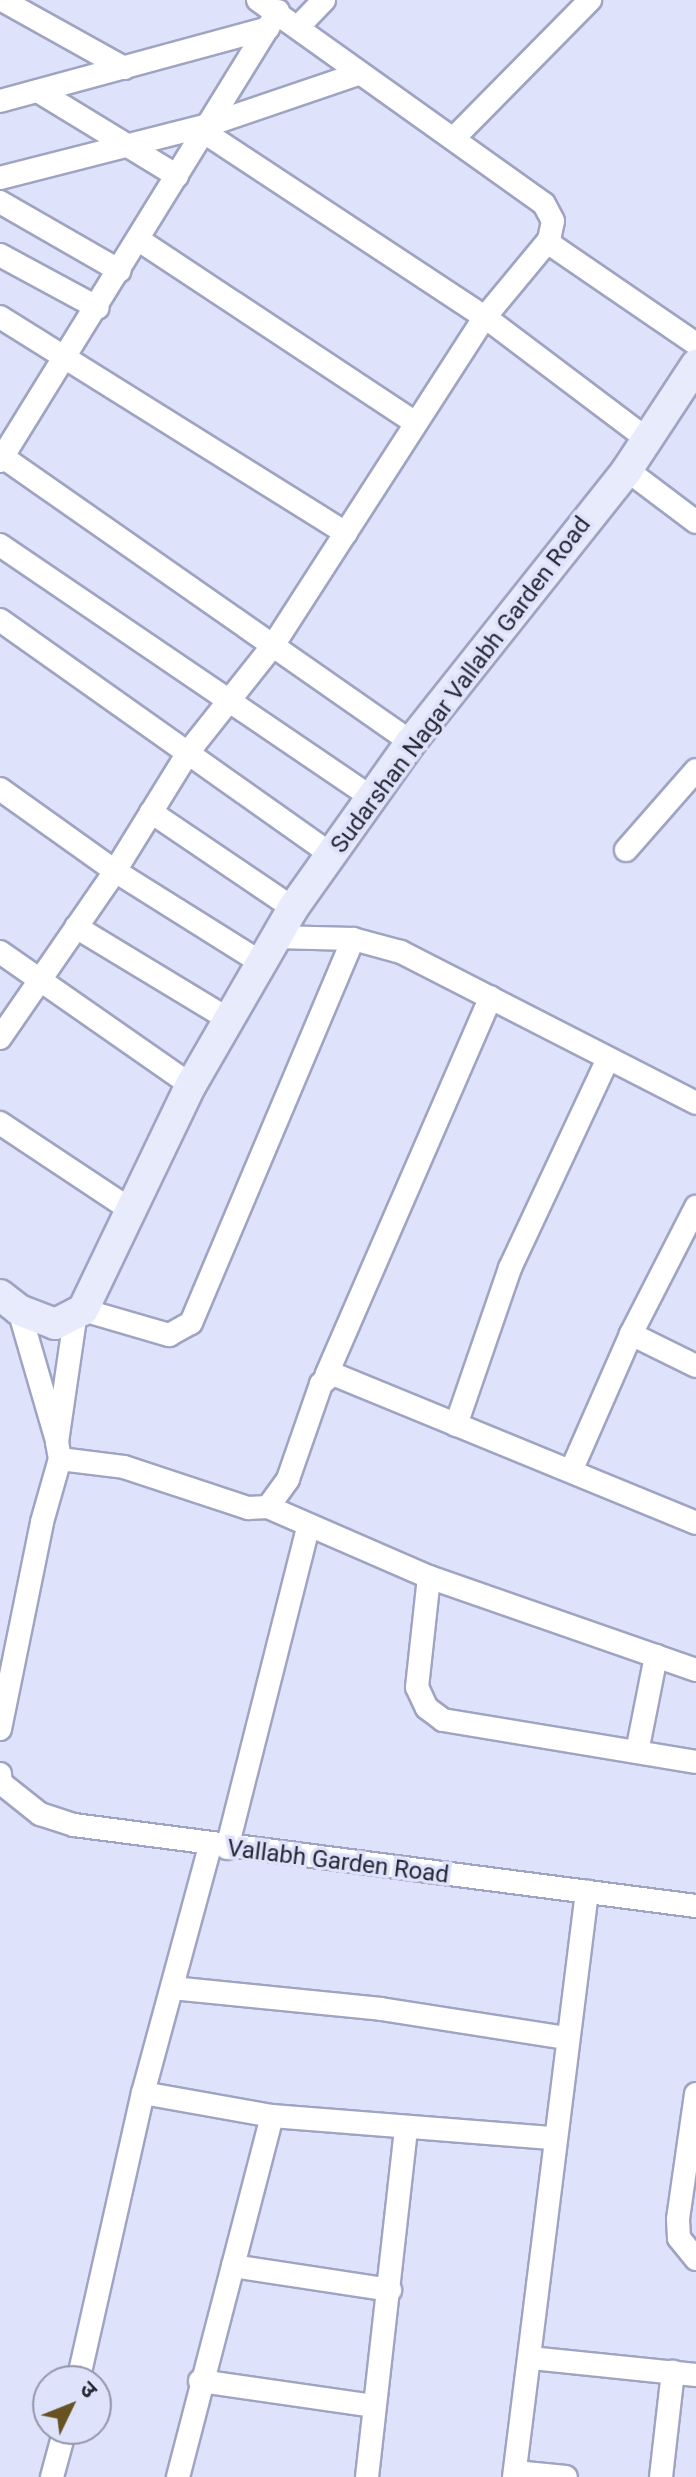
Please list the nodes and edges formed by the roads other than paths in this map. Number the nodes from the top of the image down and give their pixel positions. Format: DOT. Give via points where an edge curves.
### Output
graph roads {
  1 [pos="2,0"];
  2 [pos="324,0"];
  3 [pos="590,0"];
  4 [pos="268,13"];
  5 [pos="299,26"];
  6 [pos="124,68"];
  7 [pos="358,74"];
  8 [pos="38,91"];
  9 [pos="0,101"];
  10 [pos="206,128"];
  11 [pos="454,138"];
  12 [pos="126,146"];
  13 [pos="177,176"];
  14 [pos="0,178"];
  15 [pos="0,202"];
  16 [pos="139,240"];
  17 [pos="549,240"];
  18 [pos="0,255"];
  19 [pos="120,271"];
  20 [pos="98,308"];
  21 [pos="0,317"];
  22 [pos="485,317"];
  23 [pos="696,344"];
  24 [pos="69,357"];
  25 [pos="696,365"];
  26 [pos="415,423"];
  27 [pos="647,439"];
  28 [pos="1,458"];
  29 [pos="627,470"];
  30 [pos="696,522"];
  31 [pos="346,533"];
  32 [pos="0,545"];
  33 [pos="0,620"];
  34 [pos="274,644"];
  35 [pos="229,701"];
  36 [pos="411,742"];
  37 [pos="189,751"];
  38 [pos="696,770"];
  39 [pos="0,789"];
  40 [pos="370,796"];
  41 [pos="151,812"];
  42 [pos="626,850"];
  43 [pos="331,854"];
  44 [pos="115,871"];
  45 [pos="293,908"];
  46 [pos="76,927"];
  47 [pos="353,939"];
  48 [pos="267,949"];
  49 [pos="0,952"];
  50 [pos="40,979"];
  51 [pos="491,997"];
  52 [pos="228,1019"];
  53 [pos="1,1036"];
  54 [pos="607,1061"];
  55 [pos="191,1085"];
  56 [pos="696,1103"];
  57 [pos="0,1123"];
  58 [pos="696,1207"];
  59 [pos="131,1210"];
  60 [pos="9,1303"];
  61 [pos="79,1314"];
  62 [pos="631,1334"];
  63 [pos="696,1366"];
  64 [pos="326,1376"];
  65 [pos="456,1425"];
  66 [pos="59,1451"];
  67 [pos="571,1471"];
  68 [pos="268,1507"];
  69 [pos="696,1523"];
  70 [pos="309,1525"];
  71 [pos="429,1577"];
  72 [pos="656,1656"];
  73 [pos="696,1670"];
  74 [pos="0,1729"];
  75 [pos="637,1752"];
  76 [pos="696,1762"];
  77 [pos="0,1781"];
  78 [pos="219,1847"];
  79 [pos="587,1892"];
  80 [pos="696,1906"];
  81 [pos="172,1988"];
  82 [pos="567,2038"];
  83 [pos="143,2093"];
  84 [pos="696,2094"];
  85 [pos="272,2116"];
  86 [pos="406,2130"];
  87 [pos="554,2138"];
  88 [pos="696,2259"];
  89 [pos="233,2266"];
  90 [pos="390,2290"];
  91 [pos="531,2358"];
  92 [pos="82,2365"];
  93 [pos="673,2372"];
  94 [pos="696,2375"];
  95 [pos="200,2381"];
  96 [pos="374,2406"];
  97 [pos="61,2445"];
  98 [pos="514,2475"];
  99 [pos="52,2477"];
  100 [pos="178,2477"];
  101 [pos="367,2477"];
  102 [pos="566,2477"];
  103 [pos="661,2477"];
  1 -- 6 [label="street"];
  2 -- 5 [label="street"];
  3 -- 11 [label="street"];
  4 -- 5 [label="street"];
  4 -- 6 [label="street"];
  4 -- 10 [label="street"];
  5 -- 7 [label="street"];
  6 -- 8 [label="street"];
  7 -- 10 [label="street"];
  7 -- 11 [label="street"];
  8 -- 9 [label="street"];
  8 -- 12 [label="street"];
  10 -- 12 [label="street"];
  10 -- 13 [label="street"];
  10 -- 22 [label="street"];
  11 -- 17 [label="street" via="544,204 553,221"];
  12 -- 13 [label="street"];
  12 -- 14 [label="street"];
  13 -- 16 [label="street"];
  15 -- 19 [label="street"];
  16 -- 19 [label="street"];
  16 -- 26 [label="street"];
  17 -- 22 [label="street"];
  17 -- 23 [label="street"];
  18 -- 20 [label="street"];
  19 -- 20 [label="street"];
  20 -- 24 [label="street"];
  21 -- 24 [label="street"];
  22 -- 26 [label="street"];
  22 -- 27 [label="street"];
  24 -- 28 [label="street"];
  24 -- 31 [label="street"];
  25 -- 27 [label="street, Sudarshan Nagar Vallabh Garden Road"];
  26 -- 31 [label="street"];
  27 -- 29 [label="street, Sudarshan Nagar Vallabh Garden Road"];
  28 -- 34 [label="street"];
  29 -- 30 [label="street"];
  29 -- 36 [label="street, Sudarshan Nagar Vallabh Garden Road"];
  31 -- 34 [label="street"];
  32 -- 35 [label="street"];
  33 -- 37 [label="street"];
  34 -- 35 [label="street"];
  34 -- 36 [label="street"];
  35 -- 37 [label="street"];
  35 -- 40 [label="street"];
  36 -- 40 [label="street, Sudarshan Nagar Vallabh Garden Road"];
  37 -- 41 [label="street"];
  37 -- 43 [label="street"];
  38 -- 42 [label="street"];
  39 -- 44 [label="street"];
  40 -- 43 [label="street, Sudarshan Nagar Vallabh Garden Road"];
  41 -- 44 [label="street"];
  41 -- 45 [label="street"];
  43 -- 45 [label="street, Sudarshan Nagar Vallabh Garden Road"];
  44 -- 46 [label="street"];
  44 -- 48 [label="street"];
  45 -- 48 [label="street, Sudarshan Nagar Vallabh Garden Road"];
  46 -- 50 [label="street"];
  46 -- 52 [label="street"];
  47 -- 48 [label="street"];
  47 -- 51 [label="street" via="401,952"];
  47 -- 61 [label="street" via="191,1323 169,1335"];
  48 -- 52 [label="street, Sudarshan Nagar Vallabh Garden Road"];
  49 -- 50 [label="street"];
  50 -- 53 [label="street"];
  50 -- 55 [label="street"];
  51 -- 54 [label="street"];
  51 -- 64 [label="street"];
  52 -- 55 [label="street, Sudarshan Nagar Vallabh Garden Road"];
  54 -- 56 [label="street"];
  54 -- 65 [label="street" via="510,1268"];
  55 -- 59 [label="street, Sudarshan Nagar Vallabh Garden Road"];
  57 -- 59 [label="street"];
  58 -- 62 [label="street"];
  59 -- 61 [label="street, Sudarshan Nagar Vallabh Garden Road"];
  60 -- 61 [label="street" via="55,1324"];
  60 -- 66 [label="street"];
  61 -- 66 [label="street"];
  62 -- 63 [label="street"];
  62 -- 67 [label="street"];
  64 -- 65 [label="street" via="342,1375"];
  64 -- 68 [label="street" via="288,1479"];
  65 -- 67 [label="street"];
  66 -- 68 [label="street" via="248,1508"];
  66 -- 74 [label="street"];
  67 -- 69 [label="street"];
  68 -- 70 [label="street"];
  70 -- 71 [label="street"];
  70 -- 78 [label="street"];
  71 -- 72 [label="street"];
  71 -- 75 [label="street" via="417,1687 427,1708 443,1720"];
  72 -- 73 [label="street"];
  72 -- 75 [label="street"];
  75 -- 76 [label="street"];
  77 -- 78 [label="street, Vallabh Garden Road" via="57,1821"];
  78 -- 79 [label="street, Vallabh Garden Road"];
  78 -- 81 [label="street"];
  79 -- 80 [label="street, Vallabh Garden Road"];
  79 -- 82 [label="street"];
  81 -- 82 [label="street" via="381,2009"];
  81 -- 83 [label="street"];
  82 -- 87 [label="street"];
  83 -- 85 [label="street"];
  83 -- 92 [label="street"];
  84 -- 88 [label="street" via="678,2219 679,2238"];
  85 -- 86 [label="street"];
  85 -- 89 [label="street"];
  86 -- 87 [label="street"];
  86 -- 90 [label="street"];
  87 -- 91 [label="street"];
  89 -- 90 [label="street"];
  89 -- 95 [label="street"];
  90 -- 96 [label="street"];
  91 -- 93 [label="street"];
  91 -- 98 [label="street"];
  93 -- 94 [label="street"];
  93 -- 103 [label="street"];
  95 -- 96 [label="street"];
  95 -- 100 [label="street"];
  96 -- 101 [label="street"];
  97 -- 99 [label="street"];
  98 -- 102 [label="street"];
}
